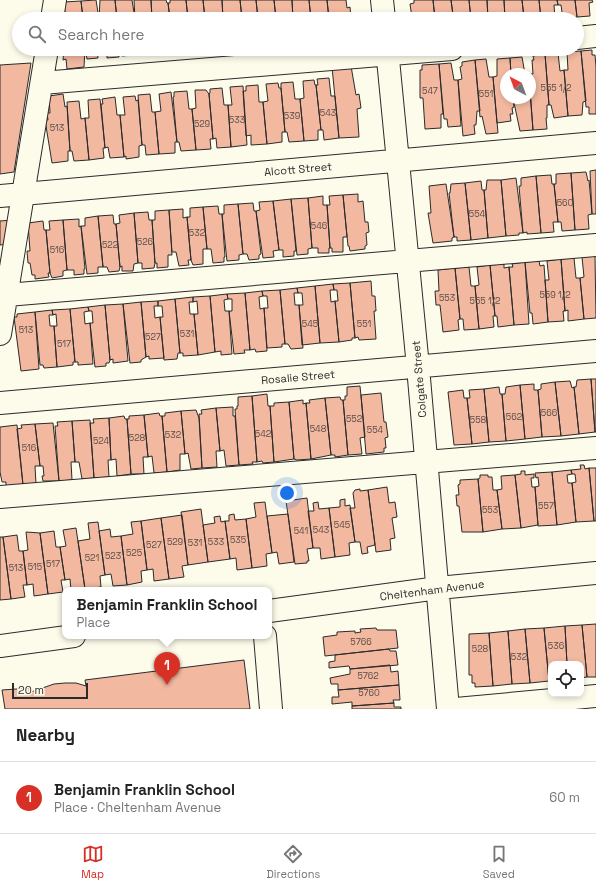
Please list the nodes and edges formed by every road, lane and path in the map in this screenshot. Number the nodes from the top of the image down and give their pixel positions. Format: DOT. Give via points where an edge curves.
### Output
graph roads {
  1 [pos="55,0"];
  2 [pos="382,0"];
  3 [pos="53,12"];
  4 [pos="383,12"];
  5 [pos="596,36"];
  6 [pos="584,37"];
  7 [pos="46,56"];
  8 [pos="342,56"];
  9 [pos="387,56"];
  10 [pos="42,83"];
  11 [pos="596,143"];
  12 [pos="397,160"];
  13 [pos="24,194"];
  14 [pos="0,196"];
  15 [pos="596,245"];
  16 [pos="407,261"];
  17 [pos="7,295"];
  18 [pos="0,334"];
  19 [pos="596,351"];
  20 [pos="418,367"];
  21 [pos="0,403"];
  22 [pos="596,448"];
  23 [pos="427,463"];
  24 [pos="0,497"];
  25 [pos="596,573"];
  26 [pos="438,588"];
  27 [pos="272,610"];
  28 [pos="62,638"];
  29 [pos="265,639"];
  30 [pos="0,646"];
  31 [pos="596,696"];
  32 [pos="271,709"];
  33 [pos="448,709"];
  34 [pos="456,709"];
  1 -- 3 [label="street"];
  2 -- 4 [label="street"];
  5 -- 6 [label="street"];
  7 -- 10 [label="street"];
  8 -- 10 [label="street"];
  9 -- 12 [label="street, Colgate Street"];
  10 -- 13 [label="street"];
  11 -- 12 [label="street, Alcott Street"];
  12 -- 13 [label="street, Alcott Street"];
  12 -- 16 [label="street, Colgate Street"];
  13 -- 14 [label="street, Alcott Street"];
  13 -- 17 [label="street"];
  15 -- 16 [label="street"];
  16 -- 17 [label="street"];
  16 -- 20 [label="street, Colgate Street"];
  17 -- 18 [label="street"];
  19 -- 20 [label="street, Rosalie Street"];
  20 -- 21 [label="street, Rosalie Street"];
  20 -- 23 [label="street, Colgate Street"];
  22 -- 23 [label="street"];
  23 -- 24 [label="street"];
  23 -- 26 [label="street, Colgate Street"];
  25 -- 26 [label="street, Cheltenham Avenue"];
  26 -- 27 [label="street, Cheltenham Avenue"];
  26 -- 33 [label="street, Colgate Street"];
  28 -- 30 [label="street"];
  29 -- 32 [label="street"];
  31 -- 34 [label="street"];
}
